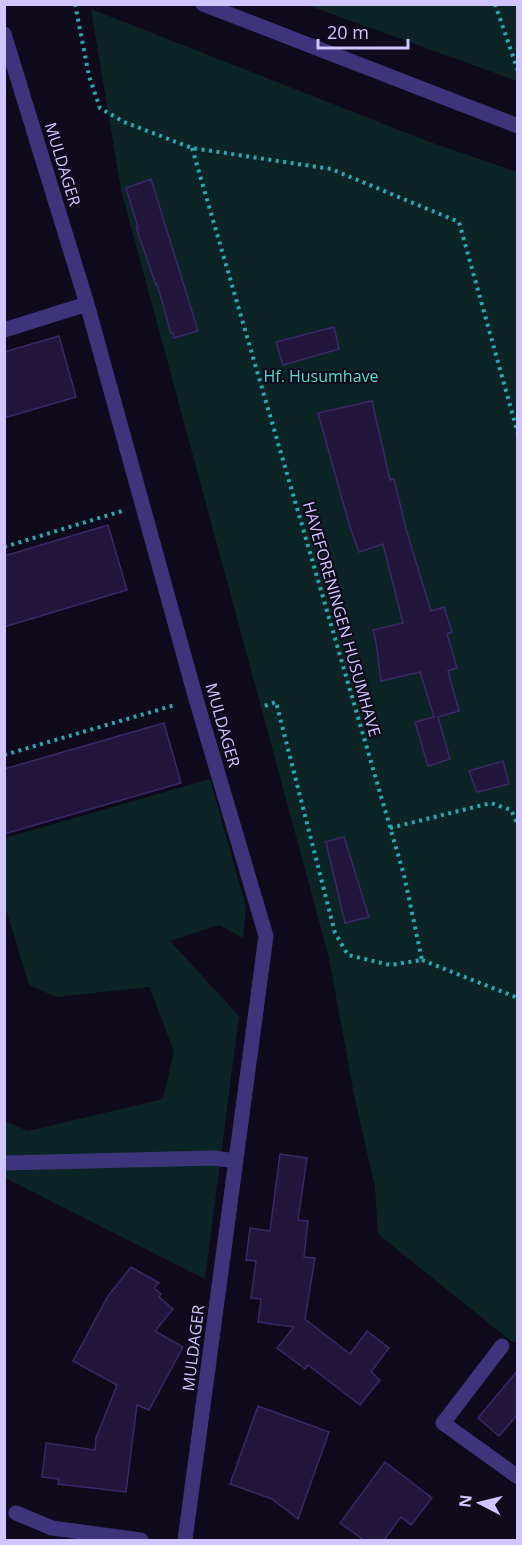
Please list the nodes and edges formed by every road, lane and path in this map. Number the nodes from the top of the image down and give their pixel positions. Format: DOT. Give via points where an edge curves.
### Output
graph roads {
  1 [pos="75,4"];
  2 [pos="203,4"];
  3 [pos="495,4"];
  4 [pos="4,34"];
  5 [pos="518,71"];
  6 [pos="518,126"];
  7 [pos="192,148"];
  8 [pos="87,304"];
  9 [pos="4,330"];
  10 [pos="518,434"];
  11 [pos="143,505"];
  12 [pos="4,547"];
  13 [pos="196,699"];
  14 [pos="264,706"];
  15 [pos="4,755"];
  16 [pos="518,825"];
  17 [pos="390,828"];
  18 [pos="422,960"];
  19 [pos="518,998"];
  20 [pos="236,1161"];
  21 [pos="4,1163"];
  22 [pos="502,1346"];
  23 [pos="518,1478"];
  24 [pos="16,1513"];
  25 [pos="141,1540"];
  26 [pos="185,1540"];
  1 -- 7 [label="path" via="89,76 100,108 124,122"];
  2 -- 6 [label="street"];
  3 -- 5 [label="path"];
  4 -- 8 [label="street, MULDAGER"];
  7 -- 10 [label="path" via="331,169 459,222"];
  7 -- 17 [label="path, HAVEFORENINGEN HUSUMHAVE"];
  8 -- 9 [label="street"];
  8 -- 11 [label="street, MULDAGER"];
  11 -- 12 [label="path"];
  11 -- 13 [label="street, MULDAGER"];
  13 -- 15 [label="path"];
  13 -- 20 [label="street, MULDAGER" via="266,936"];
  14 -- 18 [label="path" via="276,702 335,933 348,955 390,965"];
  16 -- 17 [label="path" via="511,810 491,802"];
  17 -- 18 [label="path, HAVEFORENINGEN HUSUMHAVE"];
  18 -- 19 [label="path"];
  20 -- 21 [label="street" via="214,1158"];
  20 -- 26 [label="street, MULDAGER"];
  22 -- 23 [label="street" via="443,1423"];
  24 -- 25 [label="street" via="52,1528"];
}
